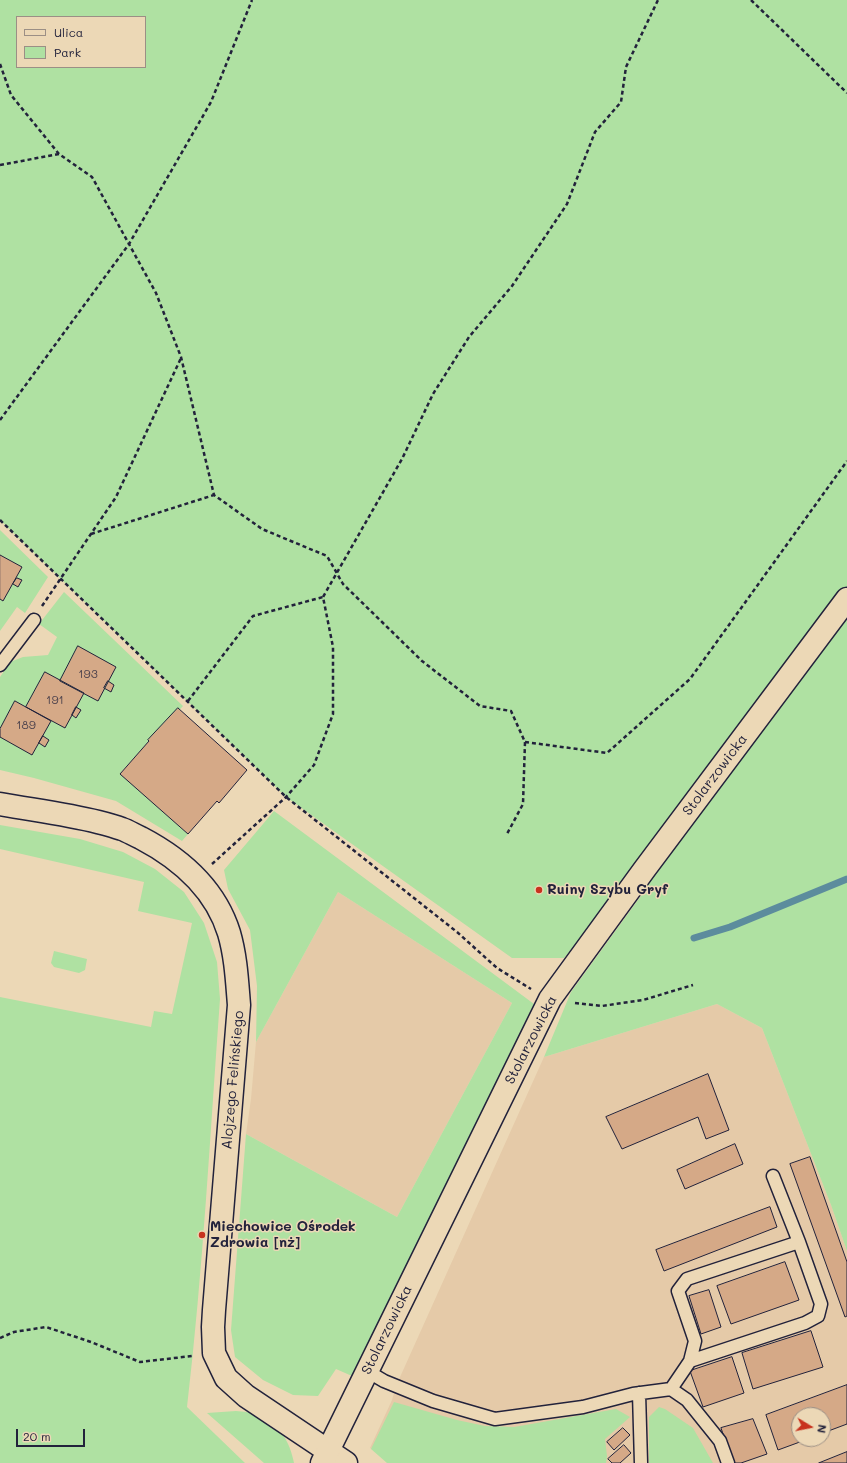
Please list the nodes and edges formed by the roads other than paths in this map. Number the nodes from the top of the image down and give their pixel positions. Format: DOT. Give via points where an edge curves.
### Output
graph roads {
  1 [pos="847,599"];
  2 [pos="34,620"];
  3 [pos="0,665"];
  4 [pos="0,804"];
  5 [pos="773,1176"];
  6 [pos="799,1242"];
  7 [pos="690,1361"];
  8 [pos="367,1371"];
  9 [pos="671,1389"];
  10 [pos="639,1393"];
  11 [pos="325,1456"];
  12 [pos="346,1463"];
  13 [pos="641,1463"];
  14 [pos="728,1463"];
  1 -- 8 [label="street, Stolarzowicka" via="550,999"];
  2 -- 3 [label="lane"];
  4 -- 11 [label="street, Alojzego Felińskiego" via="82,818 121,828 182,864 205,887 217,905 228,933 236,966 239,1005 214,1310 214,1353 226,1378"];
  5 -- 6 [label="lane"];
  6 -- 7 [label="lane" via="687,1279 678,1290 695,1341"];
  6 -- 7 [label="lane" via="821,1304 818,1316 805,1323"];
  7 -- 9 [label="lane"];
  8 -- 10 [label="lane" via="384,1381 433,1401 495,1419 583,1407"];
  8 -- 11 [label="street, Stolarzowicka"];
  9 -- 10 [label="lane"];
  9 -- 14 [label="lane" via="687,1400 720,1441"];
  10 -- 13 [label="lane"];
  11 -- 12 [label="street, Alojzego Felińskiego"];
}
